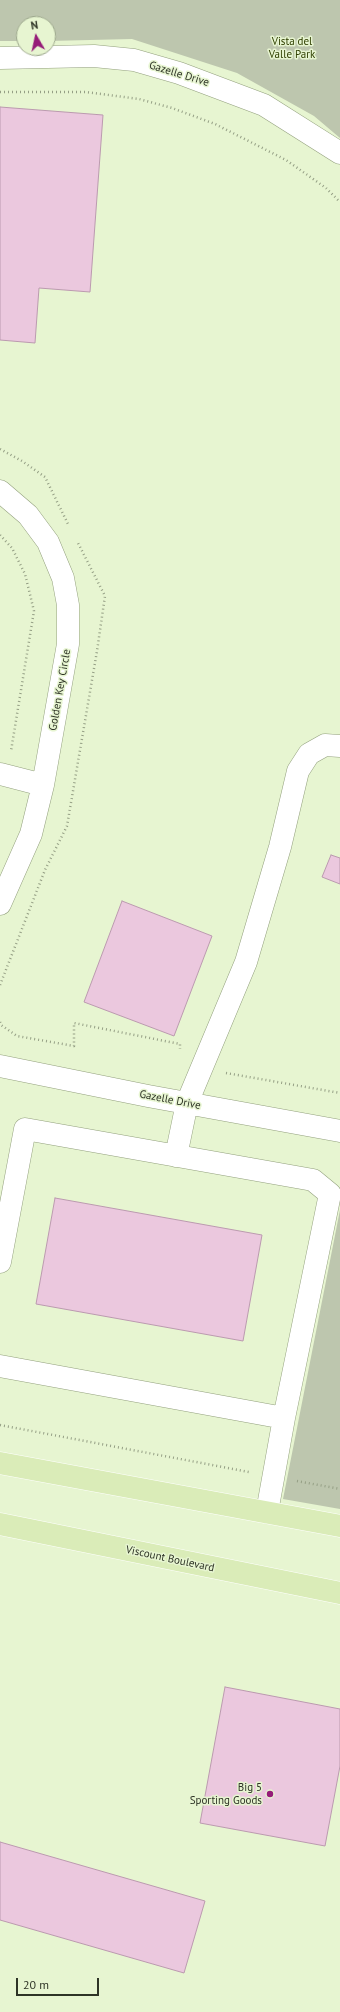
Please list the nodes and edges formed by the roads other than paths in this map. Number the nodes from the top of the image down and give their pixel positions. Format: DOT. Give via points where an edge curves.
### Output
graph roads {
  1 [pos="0,58"];
  2 [pos="340,154"];
  3 [pos="0,491"];
  4 [pos="340,746"];
  5 [pos="3,775"];
  6 [pos="43,785"];
  7 [pos="0,904"];
  8 [pos="0,1066"];
  9 [pos="187,1103"];
  10 [pos="340,1131"];
  11 [pos="176,1156"];
  12 [pos="3,1225"];
  13 [pos="0,1262"];
  14 [pos="0,1366"];
  15 [pos="284,1418"];
  16 [pos="0,1462"];
  17 [pos="266,1512"];
  18 [pos="0,1524"];
  19 [pos="340,1526"];
  20 [pos="340,1593"];
  1 -- 2 [label="street, Gazelle Drive" via="94,56 134,60 180,73 264,105"];
  3 -- 6 [label="street, Golden Key Circle" via="28,515 48,542 63,578 68,605 68,644"];
  4 -- 9 [label="street" via="326,745 309,754 298,771 280,847 246,962"];
  5 -- 6 [label="street"];
  6 -- 7 [label="street, Golden Key Circle" via="31,834"];
  8 -- 9 [label="street, Gazelle Drive"];
  9 -- 10 [label="street, Gazelle Drive"];
  9 -- 11 [label="street"];
  11 -- 12 [label="street" via="25,1129"];
  11 -- 15 [label="street" via="313,1180 330,1194"];
  12 -- 13 [label="street"];
  14 -- 15 [label="street"];
  15 -- 17 [label="street"];
  16 -- 17 [label="main road"];
  17 -- 19 [label="main road"];
  18 -- 20 [label="main road, Viscount Boulevard"];
}
